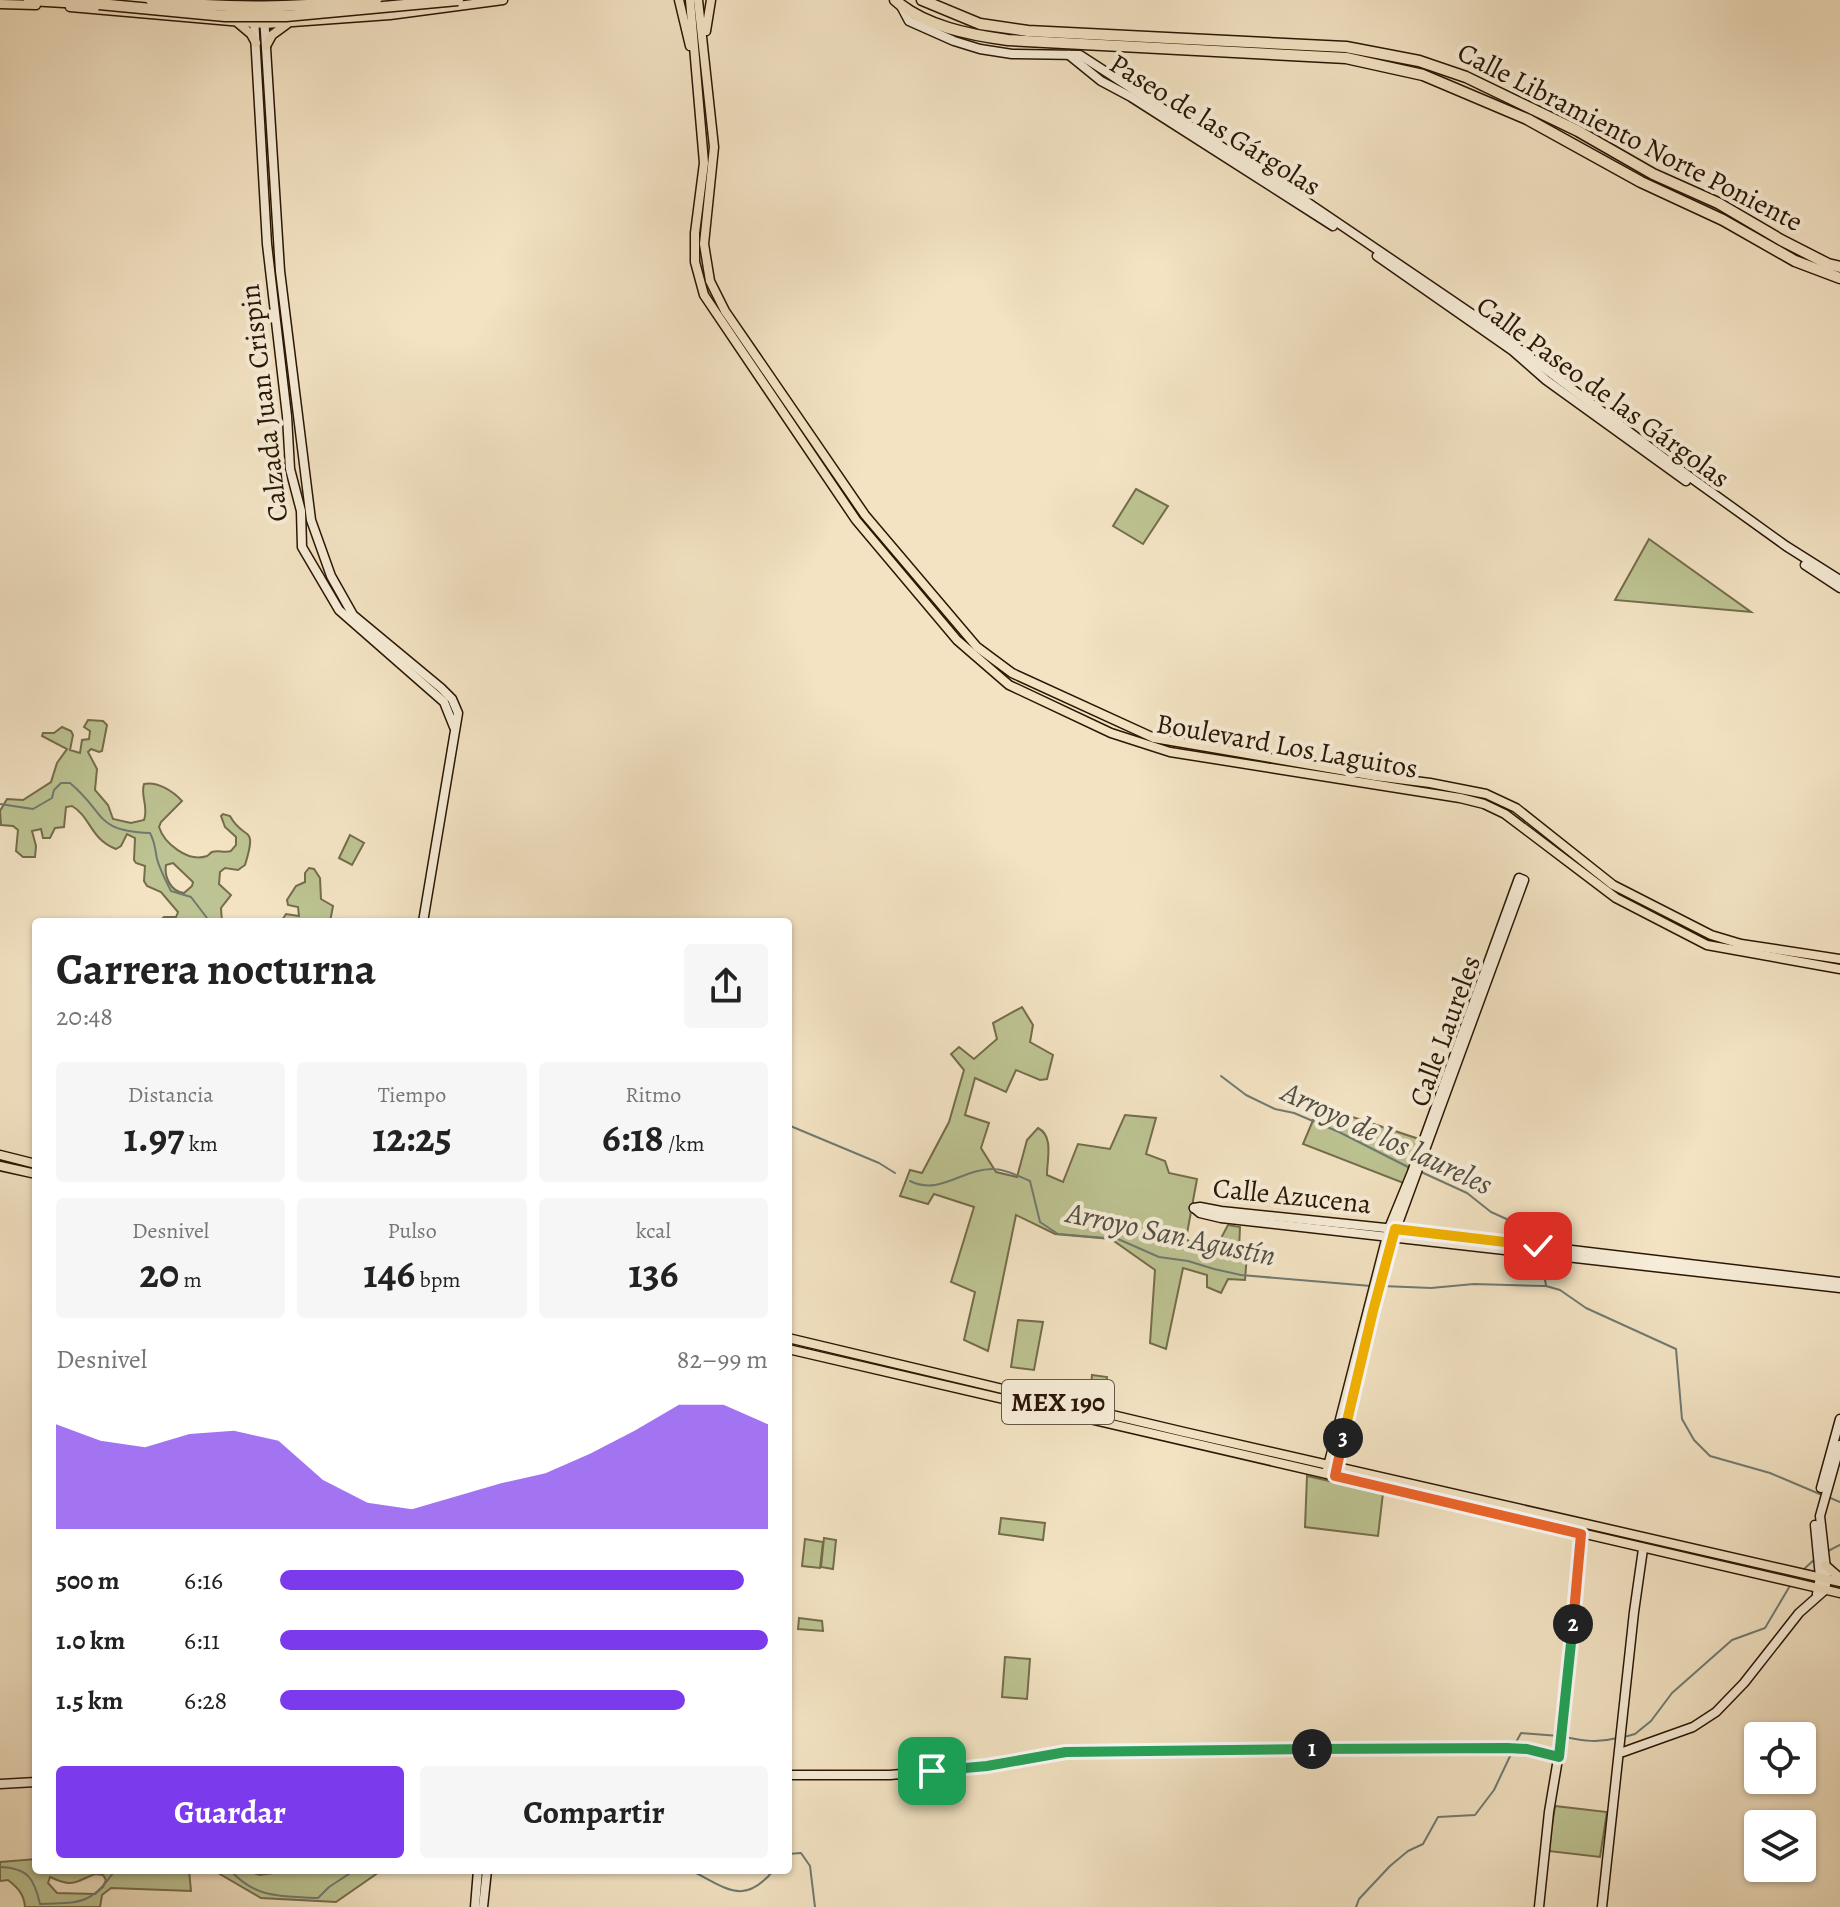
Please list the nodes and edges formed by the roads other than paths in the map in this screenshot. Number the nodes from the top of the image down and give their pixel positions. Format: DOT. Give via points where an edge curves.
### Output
graph roads {
  1 [pos="151,0"];
  2 [pos="187,0"];
  3 [pos="328,0"];
  4 [pos="376,0"];
  5 [pos="458,0"];
  6 [pos="503,0"];
  7 [pos="679,0"];
  8 [pos="690,0"];
  9 [pos="698,0"];
  10 [pos="711,0"];
  11 [pos="922,0"];
  12 [pos="44,1"];
  13 [pos="30,2"];
  14 [pos="253,2"];
  15 [pos="263,2"];
  16 [pos="898,3"];
  17 [pos="0,4"];
  18 [pos="292,21"];
  19 [pos="237,23"];
  20 [pos="254,24"];
  21 [pos="265,24"];
  22 [pos="256,43"];
  23 [pos="266,46"];
  24 [pos="1069,55"];
  25 [pos="702,68"];
  26 [pos="1341,228"];
  27 [pos="1390,261"];
  28 [pos="1840,267"];
  29 [pos="1840,278"];
  30 [pos="787,411"];
  31 [pos="318,541"];
  32 [pos="302,545"];
  33 [pos="321,552"];
  34 [pos="305,555"];
  35 [pos="1840,580"];
  36 [pos="1840,588"];
  37 [pos="455,735"];
  38 [pos="1559,842"];
  39 [pos="1549,848"];
  40 [pos="1522,879"];
  41 [pos="424,918"];
  42 [pos="1840,959"];
  43 [pos="1840,969"];
  44 [pos="0,1155"];
  45 [pos="32,1163"];
  46 [pos="0,1166"];
  47 [pos="32,1173"];
  48 [pos="1391,1233"];
  49 [pos="1783,1278"];
  50 [pos="1840,1282"];
  51 [pos="1840,1288"];
  52 [pos="792,1339"];
  53 [pos="792,1350"];
  54 [pos="1840,1419"];
  55 [pos="1840,1445"];
  56 [pos="1332,1470"];
  57 [pos="1822,1495"];
  58 [pos="1581,1534"];
  59 [pos="1629,1535"];
  60 [pos="1660,1542"];
  61 [pos="1643,1549"];
  62 [pos="1823,1563"];
  63 [pos="1820,1577"];
  64 [pos="1840,1580"];
  65 [pos="1818,1590"];
  66 [pos="1840,1593"];
  67 [pos="1622,1750"];
  68 [pos="1559,1757"];
  69 [pos="792,1775"];
  70 [pos="32,1782"];
  71 [pos="0,1784"];
  72 [pos="478,1874"];
  73 [pos="487,1874"];
  74 [pos="475,1907"];
  75 [pos="483,1907"];
  76 [pos="1539,1907"];
  77 [pos="1602,1907"];
  1 -- 4 [label="highway, bridge" via="281,8"];
  2 -- 14 [label="main road"];
  3 -- 15 [label="main road"];
  5 -- 12 [label="highway, bridge" via="286,16"];
  6 -- 18 [label="main road"];
  7 -- 25 [label="main road" via="692,57"];
  8 -- 25 [label="main road, Boulevard Los Laguitos"];
  9 -- 25 [label="main road, Boulevard Los Laguitos"];
  10 -- 25 [label="main road"];
  11 -- 28 [label="highway, Calle Libramiento Norte Poniente" via="980,24 1028,31 1346,47 1419,61 1466,77 1578,131"];
  12 -- 13 [label="highway"];
  13 -- 17 [label="main road"];
  13 -- 19 [label="main road"];
  14 -- 15 [label="main road"];
  14 -- 20 [label="main road, Calzada Juan Crispin"];
  15 -- 21 [label="main road, Calzada Juan Crispin"];
  16 -- 24 [label="main road" via="909,21 954,41 1012,54"];
  16 -- 29 [label="highway, Calle Libramiento Norte Poniente" via="933,22 1008,40 1346,58 1423,75 1527,119 1795,261"];
  18 -- 21 [label="main road"];
  18 -- 23 [label="main road"];
  19 -- 20 [label="main road"];
  19 -- 22 [label="main road"];
  20 -- 21 [label="main road"];
  20 -- 22 [label="main road, Calzada Juan Crispin"];
  21 -- 23 [label="main road, Calzada Juan Crispin"];
  22 -- 32 [label="main road, Calzada Juan Crispin" via="267,244"];
  23 -- 31 [label="main road, Calzada Juan Crispin" via="280,271 308,500"];
  24 -- 26 [label="main road, Paseo de las Gárgolas" via="1101,81"];
  24 -- 26 [label="main road, Paseo de las Gárgolas" via="1080,55"];
  25 -- 30 [label="main road, Boulevard Los Laguitos" via="714,147 704,244 710,281"];
  26 -- 27 [label="main road, Calle Paseo de las Gárgolas"];
  27 -- 35 [label="main road, Calle Paseo de las Gárgolas" via="1472,314 1623,429"];
  27 -- 36 [label="main road, Calle Paseo de las Gárgolas" via="1668,469"];
  30 -- 38 [label="main road, Boulevard Los Laguitos" via="865,515 977,647 1012,673 1154,738 1486,794 1516,808"];
  30 -- 39 [label="main road, Boulevard Los Laguitos" via="856,520 957,640 1009,685 1111,733 1170,752 1484,804"];
  31 -- 32 [label="main road"];
  31 -- 33 [label="main road, Calzada Juan Crispin"];
  32 -- 34 [label="main road, Calzada Juan Crispin"];
  33 -- 34 [label="main road" via="314,558"];
  33 -- 37 [label="main road, Calzada Juan Crispin" via="353,615 452,699 458,713"];
  34 -- 37 [label="main road, Calzada Juan Crispin" via="348,619 444,702"];
  37 -- 41 [label="main road, Calzada Juan Crispin"];
  38 -- 39 [label="main road"];
  38 -- 42 [label="main road, Boulevard Los Laguitos" via="1613,885 1711,935"];
  39 -- 43 [label="main road, Boulevard Los Laguitos" via="1616,898 1707,945"];
  40 -- 48 [label="main road"];
  44 -- 45 [label="main road"];
  46 -- 47 [label="main road"];
  48 -- 48 [label="main road, Calle Azucena" via="1221,1218 1194,1208 1200,1207"];
  48 -- 49 [label="main road"];
  48 -- 56 [label="main road"];
  49 -- 50 [label="main road"];
  49 -- 51 [label="main road"];
  52 -- 56 [label="main road, MEX 190"];
  53 -- 56 [label="main road, MEX 190"];
  54 -- 57 [label="main road"];
  55 -- 57 [label="main road"];
  56 -- 58 [label="main road, MEX 190"];
  56 -- 59 [label="main road, MEX 190"];
  57 -- 62 [label="main road" via="1815,1523"];
  58 -- 61 [label="main road, MEX 190"];
  58 -- 68 [label="main road"];
  59 -- 60 [label="main road, MEX 190"];
  59 -- 61 [label="main road"];
  60 -- 61 [label="main road"];
  60 -- 63 [label="main road, MEX 190"];
  61 -- 65 [label="main road, MEX 190"];
  61 -- 67 [label="main road"];
  62 -- 63 [label="main road"];
  62 -- 64 [label="main road"];
  63 -- 64 [label="main road, MEX 190"];
  63 -- 65 [label="main road"];
  65 -- 66 [label="main road, MEX 190"];
  65 -- 67 [label="main road" via="1716,1712 1693,1727"];
  67 -- 77 [label="main road"];
  68 -- 69 [label="main road" via="1507,1748 1066,1752 987,1766 851,1777"];
  68 -- 76 [label="main road"];
  70 -- 71 [label="main road"];
  72 -- 74 [label="main road"];
  73 -- 75 [label="main road"];
}
